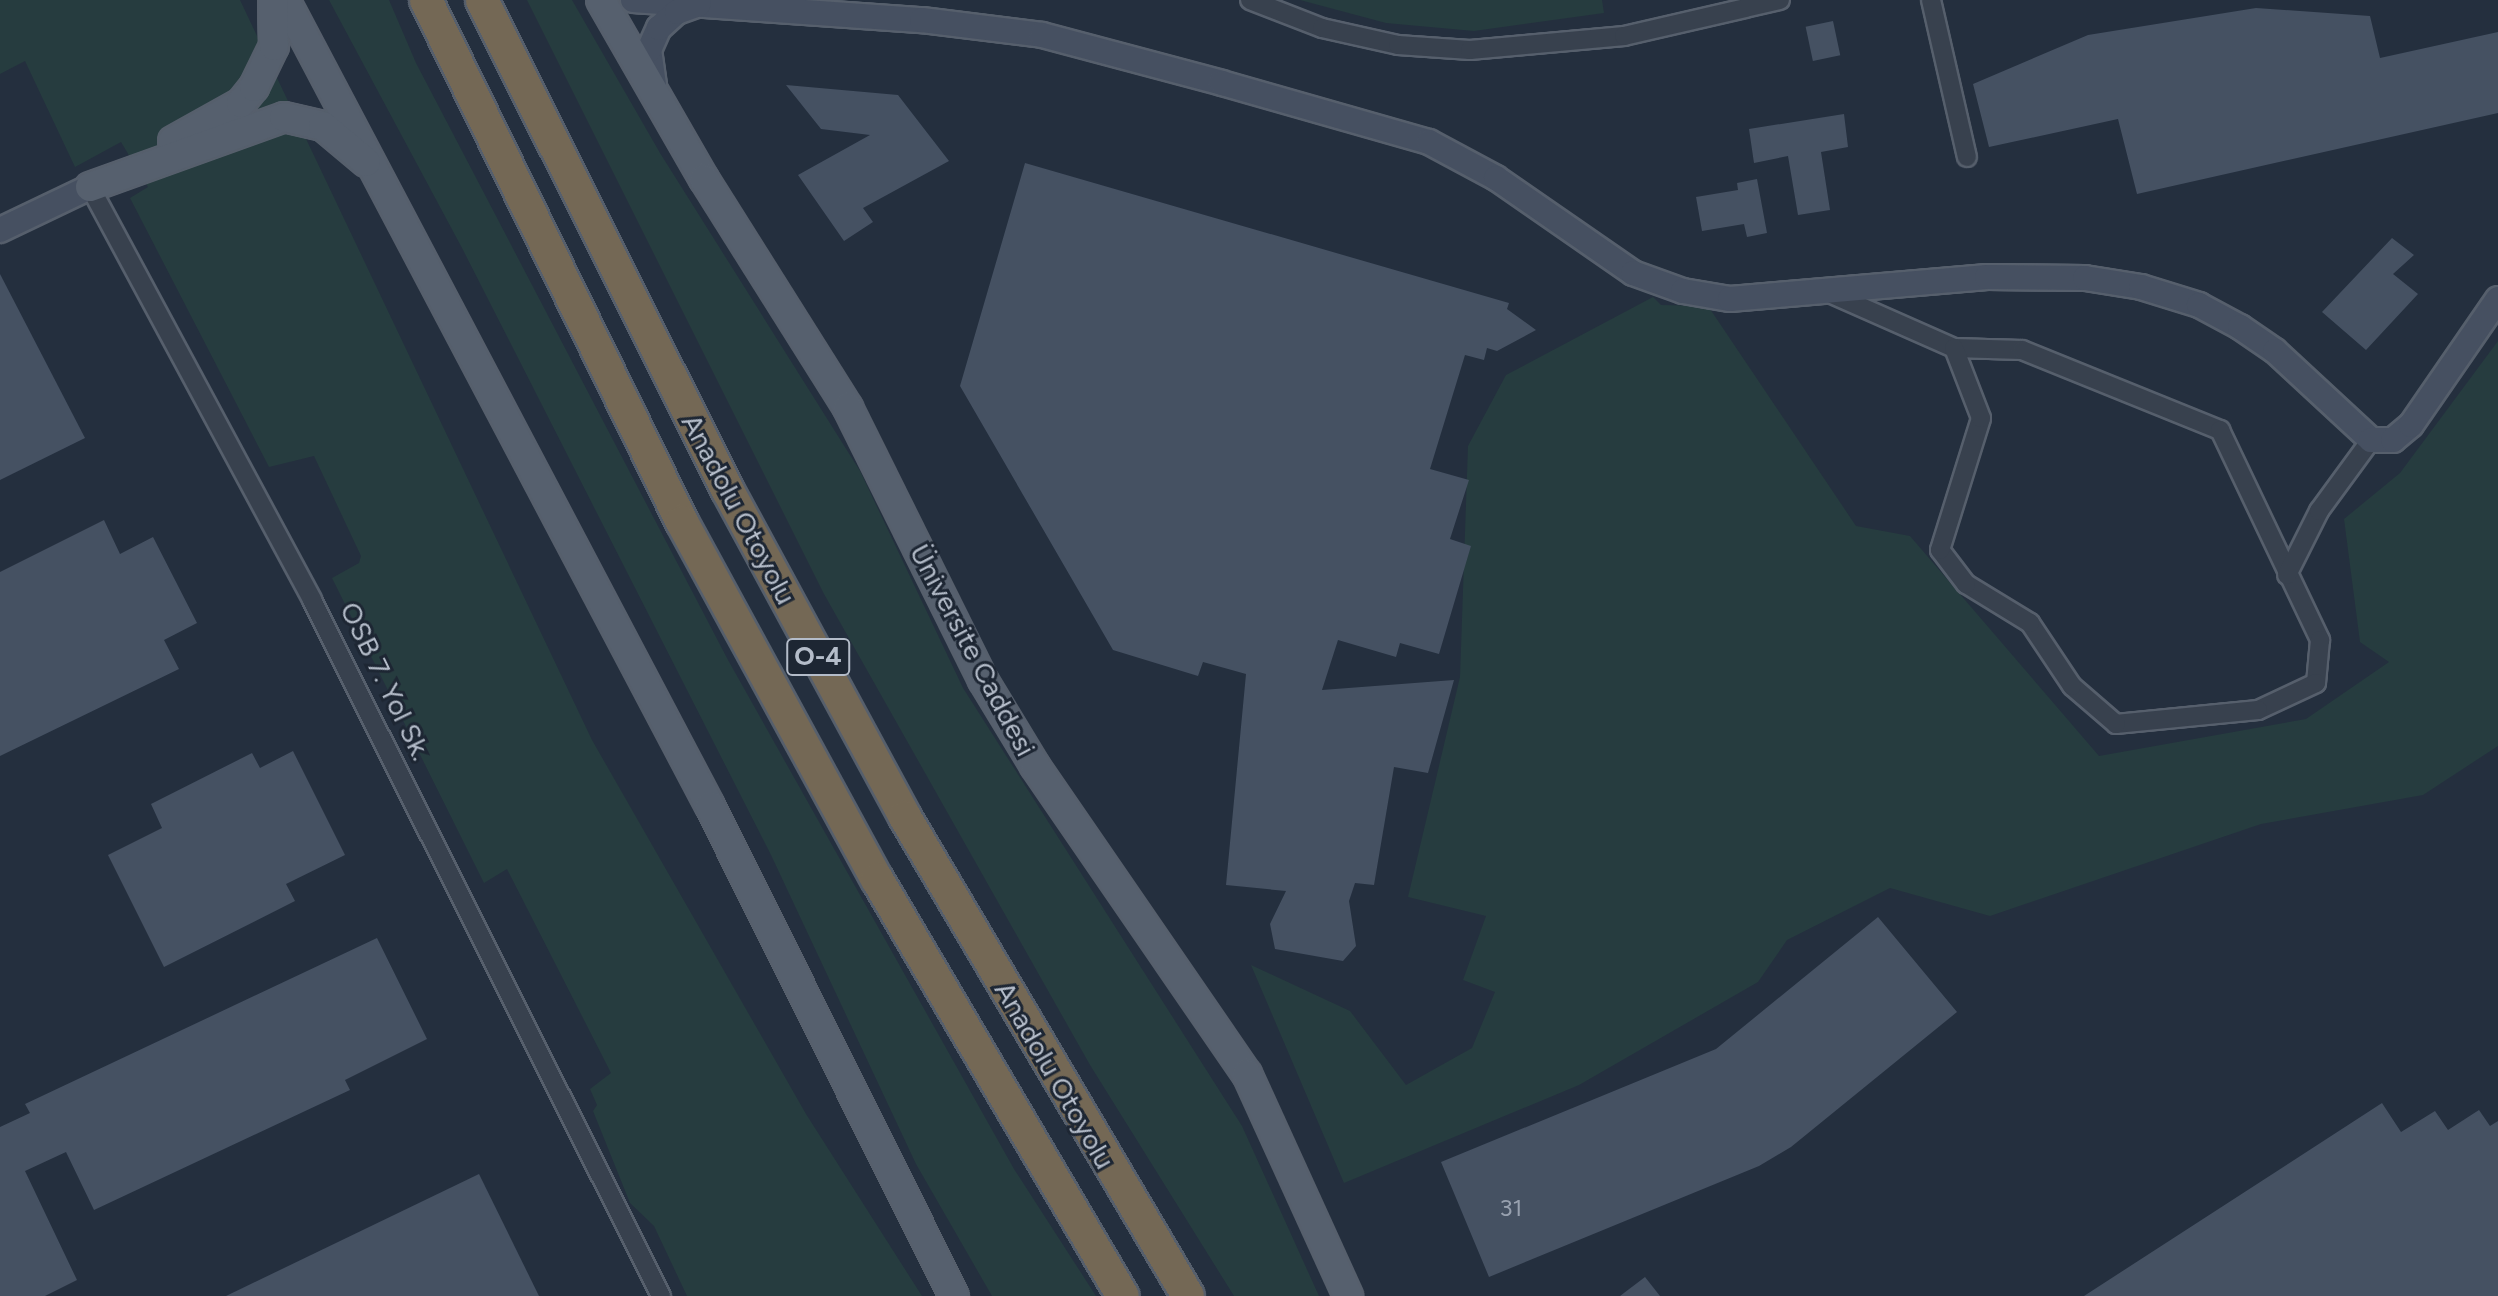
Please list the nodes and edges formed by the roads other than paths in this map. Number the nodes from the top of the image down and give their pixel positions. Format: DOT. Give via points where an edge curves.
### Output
graph roads {
  1 [pos="273,0"];
  2 [pos="285,0"];
  3 [pos="426,0"];
  4 [pos="482,0"];
  5 [pos="601,0"];
  6 [pos="633,0"];
  7 [pos="1250,0"];
  8 [pos="1780,0"];
  9 [pos="1931,0"];
  10 [pos="701,3"];
  11 [pos="661,103"];
  12 [pos="1967,157"];
  13 [pos="382,179"];
  14 [pos="90,187"];
  15 [pos="0,230"];
  16 [pos="1825,291"];
  17 [pos="2498,299"];
  18 [pos="1954,348"];
  19 [pos="2371,440"];
  20 [pos="2287,575"];
  21 [pos="661,1296"];
  22 [pos="954,1296"];
  23 [pos="1123,1296"];
  24 [pos="1188,1296"];
  25 [pos="1348,1296"];
  1 -- 14 [label="main road" via="277,19 266,70 241,103"];
  2 -- 13 [label="main road"];
  3 -- 23 [label="highway, Anadolu Otoyolu / O-4" via="682,522 877,879"];
  4 -- 24 [label="highway, Anadolu Otoyolu / O-4" via="727,489 905,817"];
  5 -- 11 [label="main road, Üniversite Caddesi"];
  6 -- 10 [label="street"];
  7 -- 8 [label="street" via="1322,28 1398,45 1470,50 1624,36"];
  9 -- 12 [label="street"];
  10 -- 11 [label="street" via="668,20 649,50"];
  10 -- 16 [label="street" via="1042,35 1429,142 1496,178 1633,273 1683,291 1730,299"];
  11 -- 25 [label="main road, Üniversite Caddesi" via="848,408 983,680 1027,753 1247,1074"];
  13 -- 14 [label="main road" via="323,126 284,117 266,119"];
  13 -- 22 [label="main road" via="710,806"];
  14 -- 15 [label="street"];
  14 -- 21 [label="street, OSB 7. Yol Sk." via="312,600"];
  16 -- 18 [label="street"];
  16 -- 19 [label="street" via="1987,277 2085,278 2141,287 2199,305 2240,327 2275,351"];
  17 -- 19 [label="street" via="2411,425 2393,440"];
  18 -- 20 [label="street" via="2022,350 2220,430"];
  18 -- 20 [label="street" via="1981,418 1940,550 1966,584 2030,623 2072,686 2116,724 2258,710 2316,683 2320,640"];
  19 -- 20 [label="street" via="2319,511"];
}
